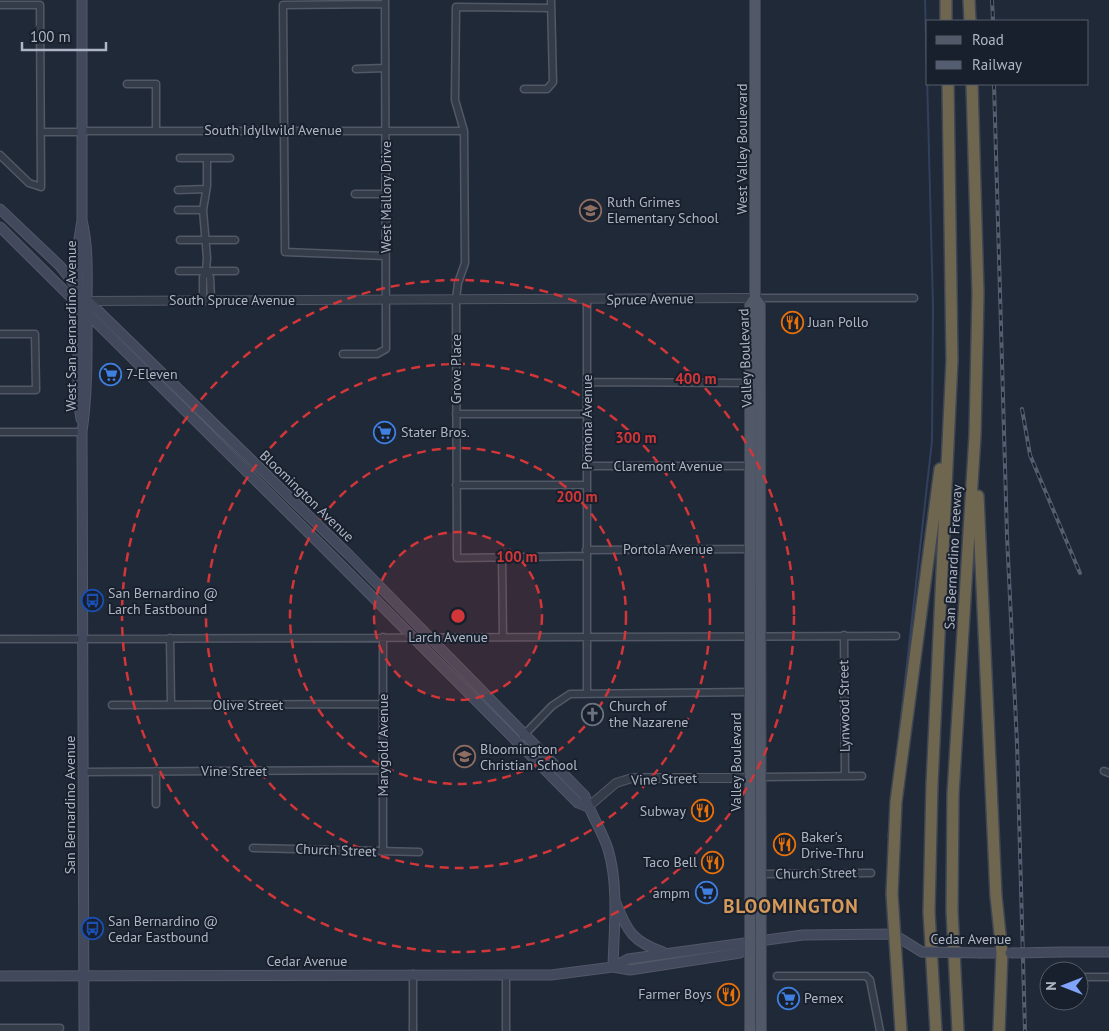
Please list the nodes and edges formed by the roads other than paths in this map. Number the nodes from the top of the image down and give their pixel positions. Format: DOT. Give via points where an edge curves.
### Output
graph roads {
  1 [pos="82,0"];
  2 [pos="551,0"];
  3 [pos="755,0"];
  4 [pos="946,0"];
  5 [pos="969,0"];
  6 [pos="385,2"];
  7 [pos="0,5"];
  8 [pos="551,8"];
  9 [pos="946,20"];
  10 [pos="970,20"];
  11 [pos="385,68"];
  12 [pos="356,69"];
  13 [pos="127,84"];
  14 [pos="948,85"];
  15 [pos="972,85"];
  16 [pos="524,89"];
  17 [pos="284,129"];
  18 [pos="156,130"];
  19 [pos="386,130"];
  20 [pos="464,131"];
  21 [pos="41,132"];
  22 [pos="82,132"];
  23 [pos="0,155"];
  24 [pos="180,158"];
  25 [pos="207,158"];
  26 [pos="230,158"];
  27 [pos="206,189"];
  28 [pos="178,190"];
  29 [pos="354,194"];
  30 [pos="386,194"];
  31 [pos="0,209"];
  32 [pos="178,210"];
  33 [pos="203,210"];
  34 [pos="82,220"];
  35 [pos="0,227"];
  36 [pos="180,240"];
  37 [pos="235,240"];
  38 [pos="206,241"];
  39 [pos="385,256"];
  40 [pos="78,260"];
  41 [pos="60,266"];
  42 [pos="179,271"];
  43 [pos="206,271"];
  44 [pos="236,271"];
  45 [pos="78,288"];
  46 [pos="755,298"];
  47 [pos="914,298"];
  48 [pos="207,299"];
  49 [pos="386,299"];
  50 [pos="456,299"];
  51 [pos="87,300"];
  52 [pos="587,300"];
  53 [pos="78,304"];
  54 [pos="87,314"];
  55 [pos="0,334"];
  56 [pos="108,334"];
  57 [pos="88,342"];
  58 [pos="342,354"];
  59 [pos="952,366"];
  60 [pos="587,382"];
  61 [pos="750,383"];
  62 [pos="0,390"];
  63 [pos="456,414"];
  64 [pos="586,414"];
  65 [pos="201,427"];
  66 [pos="0,432"];
  67 [pos="82,432"];
  68 [pos="975,435"];
  69 [pos="236,447"];
  70 [pos="586,466"];
  71 [pos="750,466"];
  72 [pos="456,485"];
  73 [pos="586,485"];
  74 [pos="306,514"];
  75 [pos="296,522"];
  76 [pos="750,549"];
  77 [pos="586,553"];
  78 [pos="502,557"];
  79 [pos="456,558"];
  80 [pos="83,579"];
  81 [pos="755,635"];
  82 [pos="844,635"];
  83 [pos="586,636"];
  84 [pos="896,636"];
  85 [pos="384,637"];
  86 [pos="428,637"];
  87 [pos="503,637"];
  88 [pos="84,638"];
  89 [pos="170,638"];
  90 [pos="412,638"];
  91 [pos="0,639"];
  92 [pos="750,692"];
  93 [pos="587,693"];
  94 [pos="383,704"];
  95 [pos="112,705"];
  96 [pos="170,705"];
  97 [pos="525,734"];
  98 [pos="517,742"];
  99 [pos="383,770"];
  100 [pos="156,771"];
  101 [pos="84,772"];
  102 [pos="845,776"];
  103 [pos="862,776"];
  104 [pos="761,777"];
  105 [pos="749,778"];
  106 [pos="156,804"];
  107 [pos="588,807"];
  108 [pos="253,848"];
  109 [pos="383,852"];
  110 [pos="419,852"];
  111 [pos="871,873"];
  112 [pos="761,874"];
  113 [pos="614,899"];
  114 [pos="894,934"];
  115 [pos="761,939"];
  116 [pos="749,941"];
  117 [pos="1109,952"];
  118 [pos="665,953"];
  119 [pos="1006,953"];
  120 [pos="613,968"];
  121 [pos="413,974"];
  122 [pos="83,975"];
  123 [pos="506,975"];
  124 [pos="0,976"];
  125 [pos="777,976"];
  126 [pos="1089,976"];
  127 [pos="1109,976"];
  128 [pos="0,1028"];
  129 [pos="60,1028"];
  130 [pos="84,1031"];
  131 [pos="413,1031"];
  132 [pos="506,1031"];
  133 [pos="750,1031"];
  134 [pos="761,1031"];
  135 [pos="880,1031"];
  136 [pos="901,1031"];
  137 [pos="936,1031"];
  138 [pos="958,1031"];
  139 [pos="999,1031"];
  1 -- 22 [label="main road, West San Bernardino Avenue"];
  2 -- 8 [label="street"];
  3 -- 46 [label="main road, West Valley Boulevard"];
  4 -- 9 [label="highway"];
  5 -- 10 [label="highway"];
  6 -- 11 [label="street, West Mallory Drive"];
  6 -- 17 [label="street" via="283,5"];
  7 -- 21 [label="street" via="40,5"];
  8 -- 16 [label="street" via="553,82 550,88"];
  8 -- 20 [label="street, Grove Place" via="456,7 455,100"];
  11 -- 12 [label="street"];
  11 -- 19 [label="street, West Mallory Drive"];
  13 -- 18 [label="street" via="156,84"];
  14 -- 59 [label="highway, San Bernardino Freeway"];
  15 -- 68 [label="highway, San Bernardino Freeway" via="978,293"];
  17 -- 18 [label="street, South Idyllwild Avenue"];
  17 -- 19 [label="street, South Idyllwild Avenue"];
  17 -- 39 [label="street" via="285,252"];
  18 -- 22 [label="street, South Idyllwild Avenue"];
  19 -- 20 [label="street, South Idyllwild Avenue"];
  19 -- 30 [label="street, West Mallory Drive"];
  20 -- 50 [label="street, Grove Place" via="465,263"];
  21 -- 22 [label="street, South Idyllwild Avenue"];
  21 -- 23 [label="street" via="41,187 29,183"];
  22 -- 34 [label="main road, West San Bernardino Avenue"];
  24 -- 25 [label="street"];
  25 -- 26 [label="street"];
  25 -- 27 [label="street"];
  27 -- 28 [label="street"];
  27 -- 33 [label="street"];
  29 -- 30 [label="street"];
  30 -- 39 [label="street, West Mallory Drive"];
  31 -- 41 [label="main road, Bloomington Avenue"];
  32 -- 33 [label="street"];
  33 -- 38 [label="street"];
  34 -- 40 [label="main road, West San Bernardino Avenue"];
  34 -- 51 [label="main road, West San Bernardino Avenue" via="87,241"];
  35 -- 53 [label="main road, Bloomington Avenue"];
  36 -- 38 [label="street"];
  37 -- 38 [label="street"];
  38 -- 43 [label="street"];
  39 -- 49 [label="street, West Mallory Drive"];
  40 -- 41 [label="main road" via="70,266"];
  40 -- 45 [label="main road, West San Bernardino Avenue"];
  41 -- 45 [label="main road, Bloomington Avenue"];
  42 -- 43 [label="street"];
  43 -- 44 [label="street"];
  43 -- 48 [label="street" via="203,277"];
  45 -- 51 [label="main road, Bloomington Avenue"];
  45 -- 53 [label="main road, West San Bernardino Avenue"];
  46 -- 47 [label="street, Spruce Avenue"];
  46 -- 52 [label="street, Spruce Avenue"];
  46 -- 61 [label="main road, Valley Boulevard" via="750,305"];
  46 -- 81 [label="main road, Valley Boulevard" via="760,305"];
  48 -- 49 [label="street, South Spruce Avenue"];
  48 -- 51 [label="street, South Spruce Avenue"];
  49 -- 50 [label="street, Spruce Avenue"];
  49 -- 58 [label="street, West Mallory Drive" via="386,349 377,354"];
  50 -- 52 [label="street, Spruce Avenue"];
  50 -- 63 [label="street, Grove Place"];
  51 -- 53 [label="street, South Spruce Avenue"];
  51 -- 54 [label="main road, West San Bernardino Avenue"];
  51 -- 69 [label="main road, Bloomington Avenue"];
  52 -- 60 [label="street, Pomona Avenue"];
  53 -- 54 [label="main road, Bloomington Avenue"];
  53 -- 67 [label="main road, West San Bernardino Avenue" via="78,399"];
  54 -- 56 [label="main road, Bloomington Avenue"];
  54 -- 57 [label="main road, West San Bernardino Avenue"];
  55 -- 62 [label="street" via="36,334 36,390"];
  56 -- 57 [label="main road" via="98,334"];
  56 -- 65 [label="main road, Bloomington Avenue"];
  57 -- 67 [label="main road, West San Bernardino Avenue"];
  59 -- 114 [label="highway" via="946,378 944,436 935,518 896,802"];
  59 -- 137 [label="highway, San Bernardino Freeway" via="929,912"];
  60 -- 61 [label="street"];
  60 -- 64 [label="street, Pomona Avenue"];
  61 -- 71 [label="main road, Valley Boulevard"];
  63 -- 64 [label="street"];
  63 -- 72 [label="street, Grove Place"];
  64 -- 70 [label="street, Pomona Avenue"];
  65 -- 69 [label="main road" via="208,425"];
  65 -- 75 [label="main road, Bloomington Avenue"];
  66 -- 67 [label="street"];
  67 -- 80 [label="main road, West San Bernardino Avenue"];
  68 -- 119 [label="highway" via="996,896"];
  68 -- 138 [label="highway, San Bernardino Freeway" via="953,794 952,911"];
  69 -- 74 [label="main road, Bloomington Avenue"];
  70 -- 71 [label="street, Claremont Avenue"];
  70 -- 73 [label="street, Pomona Avenue"];
  71 -- 76 [label="main road, Valley Boulevard"];
  72 -- 73 [label="street"];
  72 -- 79 [label="street, Grove Place"];
  73 -- 77 [label="street, Pomona Avenue"];
  74 -- 75 [label="main road"];
  74 -- 86 [label="main road, Bloomington Avenue"];
  75 -- 90 [label="main road, Bloomington Avenue"];
  76 -- 77 [label="street, Portola Avenue"];
  76 -- 81 [label="main road, Valley Boulevard"];
  77 -- 78 [label="street, Portola Avenue"];
  77 -- 83 [label="street, Pomona Avenue"];
  78 -- 79 [label="street, Portola Avenue"];
  78 -- 87 [label="street"];
  80 -- 88 [label="main road, San Bernardino Avenue"];
  81 -- 82 [label="street, Larch Avenue"];
  81 -- 83 [label="street, Larch Avenue"];
  81 -- 92 [label="main road, Valley Boulevard"];
  81 -- 104 [label="main road, Valley Boulevard"];
  82 -- 84 [label="street, Larch Avenue"];
  82 -- 102 [label="street, Lynwood Street"];
  83 -- 87 [label="street, Larch Avenue"];
  83 -- 93 [label="street, Pomona Avenue"];
  85 -- 89 [label="street, Larch Avenue"];
  85 -- 90 [label="street, Larch Avenue"];
  85 -- 94 [label="street, Marygold Avenue"];
  86 -- 87 [label="street, Larch Avenue"];
  86 -- 90 [label="street, Larch Avenue"];
  86 -- 97 [label="main road, Bloomington Avenue"];
  88 -- 89 [label="street, Larch Avenue"];
  88 -- 91 [label="street, Larch Avenue"];
  88 -- 101 [label="main road, San Bernardino Avenue"];
  89 -- 96 [label="street"];
  90 -- 98 [label="main road, Bloomington Avenue"];
  92 -- 93 [label="street"];
  92 -- 105 [label="main road, Valley Boulevard"];
  93 -- 97 [label="street" via="570,694 558,701"];
  94 -- 96 [label="street, Olive Street"];
  94 -- 99 [label="street, Marygold Avenue"];
  95 -- 96 [label="street, Olive Street"];
  97 -- 98 [label="street"];
  97 -- 107 [label="main road, Bloomington Avenue" via="585,796"];
  98 -- 107 [label="main road, Bloomington Avenue" via="578,803"];
  99 -- 100 [label="street, Vine Street"];
  99 -- 109 [label="street, Marygold Avenue"];
  100 -- 101 [label="street, Vine Street"];
  100 -- 106 [label="street"];
  101 -- 122 [label="main road, San Bernardino Avenue"];
  102 -- 103 [label="street"];
  102 -- 104 [label="street"];
  104 -- 112 [label="main road, Valley Boulevard"];
  105 -- 107 [label="street, Vine Street" via="632,778 616,783"];
  105 -- 116 [label="main road, Valley Boulevard"];
  107 -- 113 [label="main road, Bloomington Avenue" via="608,848"];
  108 -- 109 [label="street, Church Street"];
  109 -- 110 [label="street, Church Street"];
  111 -- 112 [label="street, Church Street"];
  112 -- 115 [label="main road, Valley Boulevard"];
  113 -- 118 [label="main road" via="626,929 648,947"];
  113 -- 120 [label="main road, Bloomington Avenue"];
  114 -- 115 [label="main road, Cedar Avenue"];
  114 -- 119 [label="main road, Cedar Avenue, bridge" via="922,952"];
  114 -- 136 [label="highway"];
  115 -- 116 [label="main road, Cedar Avenue"];
  115 -- 134 [label="main road, Valley Boulevard"];
  116 -- 118 [label="main road, Cedar Avenue"];
  116 -- 120 [label="main road, Cedar Avenue" via="740,953 630,970"];
  116 -- 133 [label="main road, Valley Boulevard"];
  117 -- 119 [label="main road, Cedar Avenue, bridge"];
  118 -- 120 [label="main road, Cedar Avenue" via="628,959"];
  119 -- 139 [label="highway"];
  120 -- 123 [label="main road, Cedar Avenue"];
  121 -- 122 [label="main road, Cedar Avenue"];
  121 -- 123 [label="main road, Cedar Avenue"];
  121 -- 131 [label="street"];
  122 -- 124 [label="main road, Cedar Avenue"];
  122 -- 130 [label="main road, San Bernardino Avenue"];
  123 -- 132 [label="street"];
  125 -- 135 [label="street" via="866,976 870,980"];
  126 -- 127 [label="street"];
  128 -- 129 [label="street"];
}
